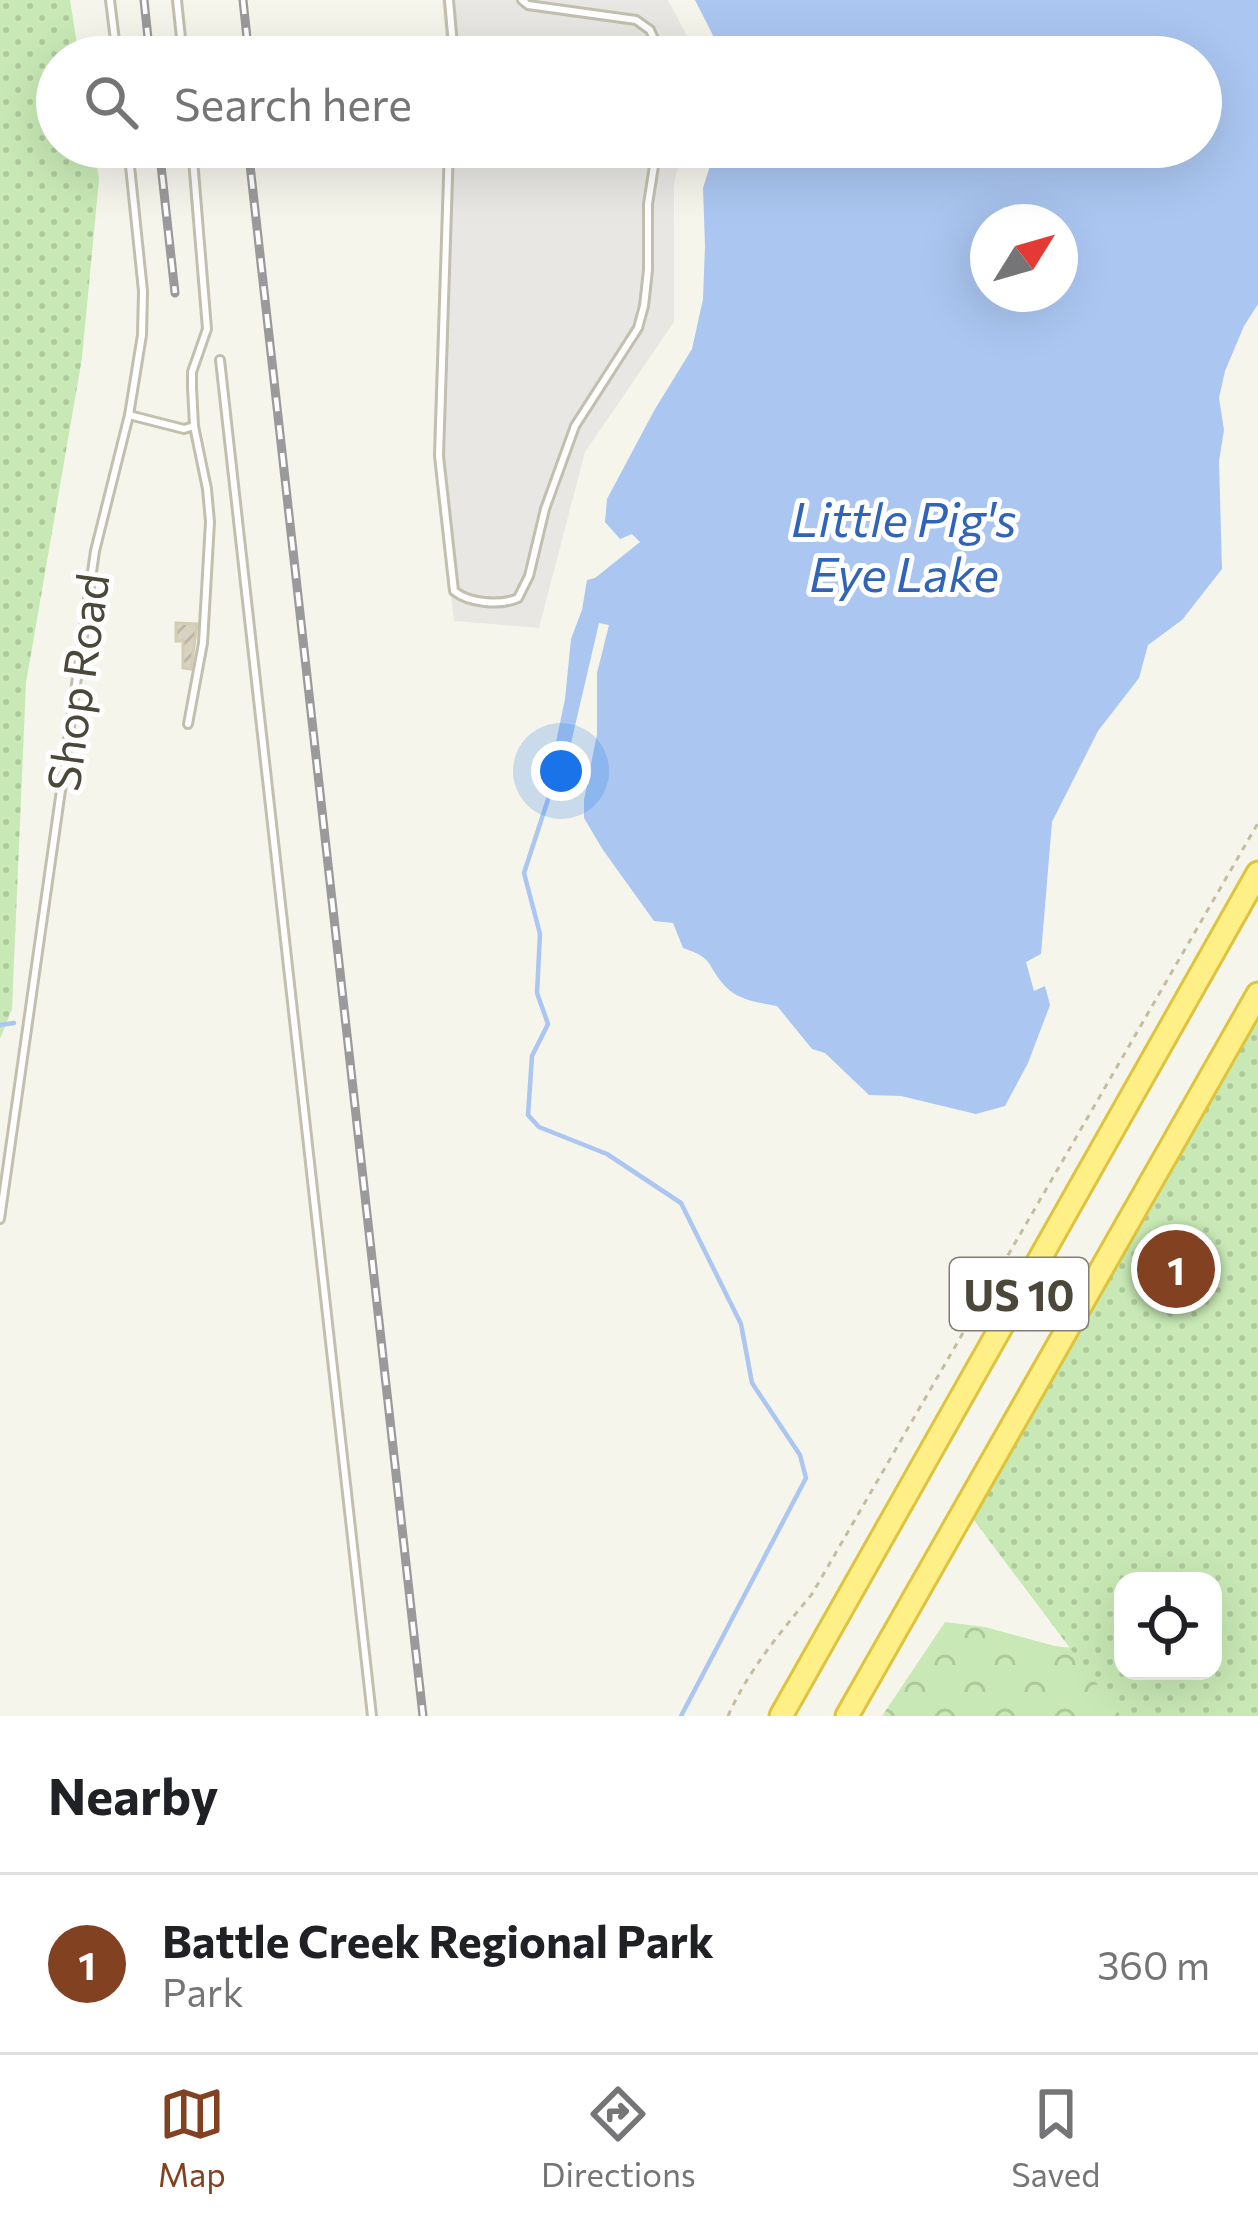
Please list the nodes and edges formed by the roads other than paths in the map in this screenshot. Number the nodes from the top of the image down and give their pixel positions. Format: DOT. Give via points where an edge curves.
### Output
graph roads {
  1 [pos="110,0"];
  2 [pos="177,0"];
  3 [pos="449,0"];
  4 [pos="522,0"];
  5 [pos="114,36"];
  6 [pos="181,36"];
  7 [pos="452,36"];
  8 [pos="653,36"];
  9 [pos="130,168"];
  10 [pos="194,168"];
  11 [pos="448,168"];
  12 [pos="653,168"];
  13 [pos="220,360"];
  14 [pos="128,415"];
  15 [pos="194,426"];
  16 [pos="188,724"];
  17 [pos="1258,873"];
  18 [pos="1258,994"];
  19 [pos="0,1219"];
  20 [pos="372,1716"];
  21 [pos="781,1716"];
  22 [pos="847,1716"];
  1 -- 5 [label="lane"];
  2 -- 6 [label="lane"];
  3 -- 7 [label="lane"];
  4 -- 8 [label="lane" via="637,20"];
  9 -- 14 [label="lane, Shop Road" via="143,291"];
  10 -- 15 [label="lane" via="207,329 193,372"];
  11 -- 12 [label="lane" via="440,455 454,591 506,603 529,576 575,426 638,328"];
  13 -- 20 [label="lane"];
  14 -- 15 [label="lane"];
  14 -- 19 [label="lane, Shop Road" via="95,551"];
  15 -- 16 [label="lane" via="209,556"];
  17 -- 21 [label="highway, US 10"];
  18 -- 22 [label="highway, US 10"];
}
